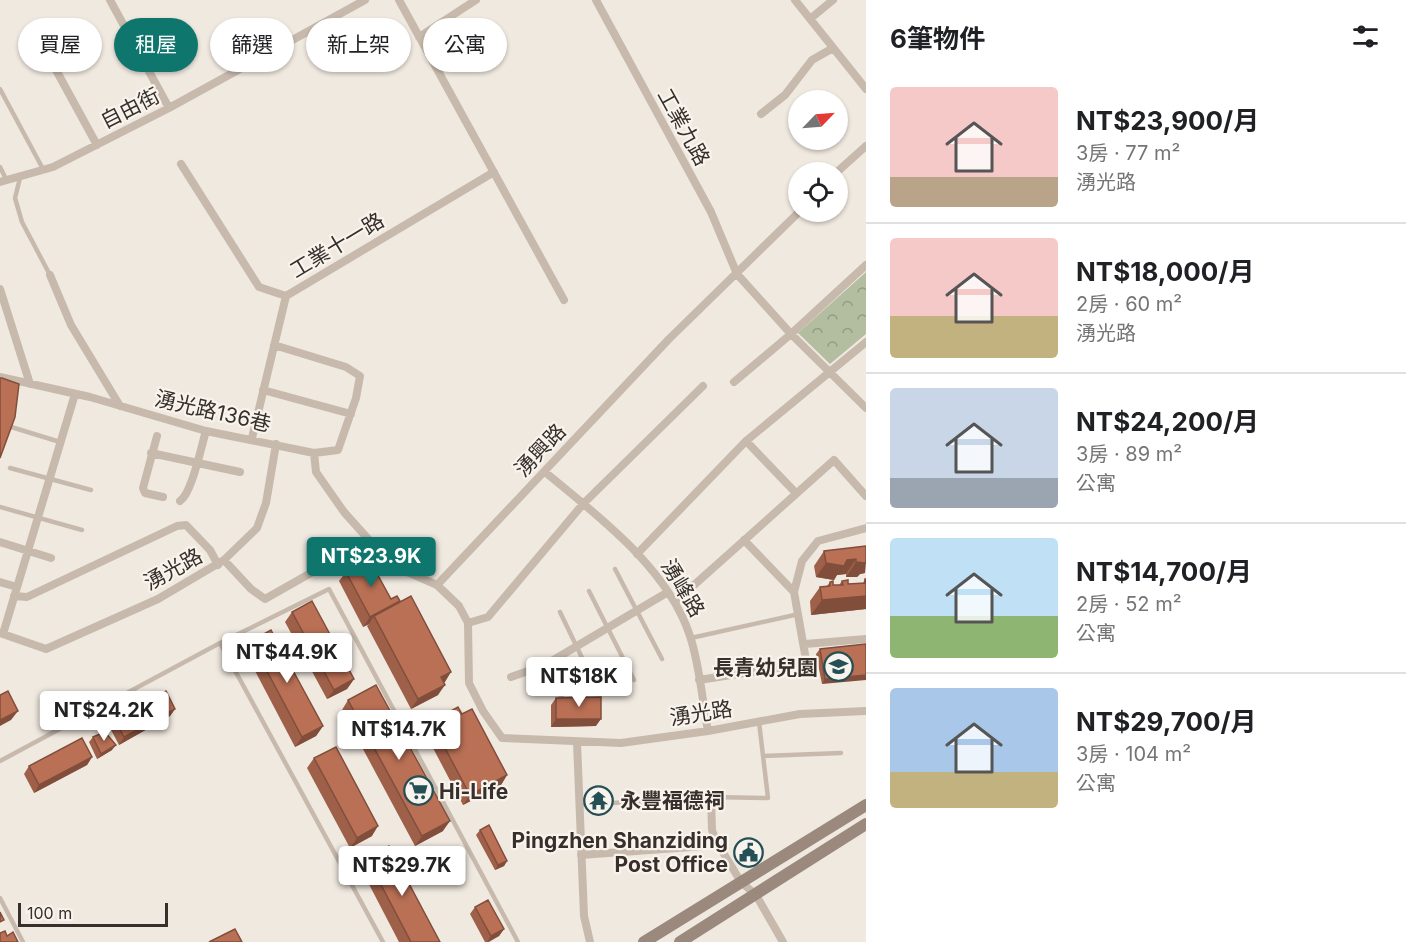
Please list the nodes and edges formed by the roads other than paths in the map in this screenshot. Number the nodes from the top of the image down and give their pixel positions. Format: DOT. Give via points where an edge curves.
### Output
graph roads {
  1 [pos="110,0"];
  2 [pos="365,0"];
  3 [pos="399,0"];
  4 [pos="476,0"];
  5 [pos="596,0"];
  6 [pos="795,0"];
  7 [pos="833,0"];
  8 [pos="810,19"];
  9 [pos="419,36"];
  10 [pos="833,48"];
  11 [pos="57,72"];
  12 [pos="0,89"];
  13 [pos="866,89"];
  14 [pos="169,108"];
  15 [pos="760,114"];
  16 [pos="97,145"];
  17 [pos="866,146"];
  18 [pos="848,162"];
  19 [pos="181,164"];
  20 [pos="0,167"];
  21 [pos="43,170"];
  22 [pos="494,172"];
  23 [pos="20,178"];
  24 [pos="4,182"];
  25 [pos="789,222"];
  26 [pos="866,265"];
  27 [pos="737,274"];
  28 [pos="50,275"];
  29 [pos="0,289"];
  30 [pos="286,296"];
  31 [pos="564,300"];
  32 [pos="791,334"];
  33 [pos="866,342"];
  34 [pos="274,345"];
  35 [pos="830,371"];
  36 [pos="0,377"];
  37 [pos="734,382"];
  38 [pos="30,384"];
  39 [pos="703,386"];
  40 [pos="263,390"];
  41 [pos="75,394"];
  42 [pos="120,406"];
  43 [pos="866,408"];
  44 [pos="351,414"];
  45 [pos="8,426"];
  46 [pos="206,431"];
  47 [pos="157,436"];
  48 [pos="252,438"];
  49 [pos="746,441"];
  50 [pos="63,442"];
  51 [pos="276,444"];
  52 [pos="151,453"];
  53 [pos="314,453"];
  54 [pos="196,461"];
  55 [pos="10,468"];
  56 [pos="240,472"];
  57 [pos="545,472"];
  58 [pos="51,479"];
  59 [pos="91,490"];
  60 [pos="795,492"];
  61 [pos="866,496"];
  62 [pos="163,497"];
  63 [pos="180,501"];
  64 [pos="583,504"];
  65 [pos="0,507"];
  66 [pos="39,516"];
  67 [pos="866,528"];
  68 [pos="82,530"];
  69 [pos="369,540"];
  70 [pos="744,540"];
  71 [pos="0,542"];
  72 [pos="29,550"];
  73 [pos="637,554"];
  74 [pos="51,558"];
  75 [pos="221,562"];
  76 [pos="615,569"];
  77 [pos="0,582"];
  78 [pos="437,585"];
  79 [pos="15,591"];
  80 [pos="589,591"];
  81 [pos="668,592"];
  82 [pos="794,592"];
  83 [pos="675,602"];
  84 [pos="638,609"];
  85 [pos="560,612"];
  86 [pos="799,614"];
  87 [pos="468,623"];
  88 [pos="607,626"];
  89 [pos="2,634"];
  90 [pos="691,638"];
  91 [pos="866,639"];
  92 [pos="220,643"];
  93 [pos="805,644"];
  94 [pos="576,645"];
  95 [pos="662,659"];
  96 [pos="545,665"];
  97 [pos="511,677"];
  98 [pos="634,680"];
  99 [pos="699,680"];
  100 [pos="599,693"];
  101 [pos="565,704"];
  102 [pos="866,711"];
  103 [pos="759,722"];
  104 [pos="708,731"];
  105 [pos="577,742"];
  106 [pos="841,753"];
  107 [pos="763,756"];
  108 [pos="0,760"];
  109 [pos="711,797"];
  110 [pos="579,805"];
  111 [pos="860,808"];
  112 [pos="865,826"];
  113 [pos="716,841"];
  114 [pos="581,855"];
  115 [pos="741,882"];
  116 [pos="756,895"];
  117 [pos="0,898"];
  118 [pos="23,942"];
  119 [pos="382,942"];
  120 [pos="518,942"];
  121 [pos="590,942"];
  122 [pos="645,942"];
  123 [pos="680,942"];
  124 [pos="783,942"];
  1 -- 14 [label="street"];
  2 -- 14 [label="street, 自由街"];
  3 -- 9 [label="street"];
  4 -- 9 [label="street"];
  5 -- 27 [label="street, 工業九路" via="711,212"];
  6 -- 8 [label="street"];
  7 -- 8 [label="street"];
  8 -- 10 [label="street"];
  9 -- 22 [label="street"];
  10 -- 13 [label="street"];
  10 -- 15 [label="street" via="812,60 785,95"];
  11 -- 16 [label="street"];
  12 -- 21 [label="lane"];
  14 -- 16 [label="street, 自由街"];
  16 -- 21 [label="street, 自由街"];
  17 -- 18 [label="street"];
  19 -- 30 [label="street, 工業十一路" via="259,287"];
  20 -- 24 [label="lane"];
  21 -- 23 [label="street, 自由街"];
  22 -- 30 [label="street, 工業十一路"];
  22 -- 31 [label="street"];
  23 -- 24 [label="street, 自由街"];
  23 -- 28 [label="lane" via="15,198 22,222"];
  25 -- 27 [label="street, 湧興路"];
  26 -- 32 [label="street"];
  27 -- 32 [label="street, 工業九路"];
  27 -- 57 [label="street, 湧興路" via="669,339"];
  28 -- 42 [label="street" via="71,325"];
  29 -- 38 [label="street"];
  30 -- 34 [label="street"];
  32 -- 35 [label="street, 工業九路"];
  32 -- 37 [label="street"];
  33 -- 35 [label="street"];
  34 -- 40 [label="street"];
  34 -- 44 [label="street" via="346,367 360,376"];
  35 -- 43 [label="street, 工業九路"];
  35 -- 49 [label="street"];
  36 -- 38 [label="street, 湧光路136巷"];
  38 -- 41 [label="street, 湧光路136巷"];
  39 -- 64 [label="street"];
  40 -- 44 [label="street"];
  40 -- 48 [label="street"];
  41 -- 42 [label="street, 湧光路136巷"];
  41 -- 50 [label="street"];
  42 -- 46 [label="street, 湧光路136巷"];
  44 -- 53 [label="street" via="338,450"];
  45 -- 50 [label="lane"];
  46 -- 48 [label="street, 湧光路136巷"];
  46 -- 54 [label="street"];
  47 -- 52 [label="street"];
  48 -- 51 [label="street, 湧光路136巷"];
  49 -- 60 [label="street"];
  49 -- 73 [label="street"];
  50 -- 58 [label="street"];
  51 -- 53 [label="street, 湧光路136巷"];
  51 -- 75 [label="street" via="266,502 257,528"];
  52 -- 54 [label="street"];
  52 -- 62 [label="street" via="143,488 145,493"];
  53 -- 69 [label="street" via="316,471"];
  54 -- 56 [label="street"];
  54 -- 63 [label="street" via="190,491"];
  55 -- 58 [label="lane"];
  57 -- 64 [label="street, 湧峰路"];
  57 -- 78 [label="street, 湧興路"];
  58 -- 59 [label="lane"];
  58 -- 66 [label="street"];
  60 -- 61 [label="street" via="834,459"];
  60 -- 70 [label="street"];
  64 -- 73 [label="street, 湧峰路"];
  64 -- 87 [label="street" via="488,617"];
  65 -- 66 [label="lane"];
  66 -- 68 [label="lane"];
  66 -- 72 [label="street"];
  67 -- 82 [label="street" via="818,542 802,561"];
  69 -- 75 [label="street, 湧光路" via="265,599"];
  69 -- 78 [label="street" via="394,566"];
  70 -- 82 [label="street"];
  70 -- 83 [label="street"];
  71 -- 72 [label="street"];
  72 -- 74 [label="street"];
  72 -- 79 [label="street"];
  73 -- 81 [label="street, 湧峰路"];
  75 -- 79 [label="street" via="186,525 177,526 27,597"];
  75 -- 89 [label="street, 湧光路" via="158,599 46,649"];
  76 -- 84 [label="lane"];
  77 -- 79 [label="street"];
  78 -- 87 [label="street" via="459,606"];
  79 -- 89 [label="street"];
  80 -- 88 [label="lane"];
  81 -- 83 [label="street, 湧峰路"];
  81 -- 84 [label="street"];
  82 -- 86 [label="street"];
  83 -- 90 [label="street, 湧峰路"];
  84 -- 88 [label="street"];
  84 -- 95 [label="lane"];
  85 -- 94 [label="lane"];
  86 -- 90 [label="lane"];
  86 -- 93 [label="street"];
  87 -- 105 [label="street, 湧光路" via="469,683 502,738"];
  88 -- 94 [label="street"];
  88 -- 98 [label="lane"];
  90 -- 99 [label="street, 湧峰路"];
  91 -- 93 [label="street"];
  92 -- 108 [label="lane"];
  92 -- 119 [label="lane"];
  92 -- 120 [label="lane" via="329,589"];
  93 -- 99 [label="street" via="806,660 795,666"];
  94 -- 96 [label="street"];
  94 -- 100 [label="lane"];
  96 -- 97 [label="street"];
  96 -- 101 [label="lane"];
  99 -- 104 [label="street, 湧峰路"];
  102 -- 103 [label="street, 湧光路" via="800,714"];
  103 -- 104 [label="street, 湧光路"];
  103 -- 107 [label="lane"];
  104 -- 105 [label="street, 湧光路" via="621,743"];
  105 -- 110 [label="street"];
  106 -- 107 [label="lane"];
  107 -- 109 [label="lane" via="768,798"];
  109 -- 110 [label="lane"];
  109 -- 113 [label="street"];
  110 -- 114 [label="street"];
  111 -- 112 [label="street"];
  111 -- 115 [label="main road"];
  112 -- 116 [label="main road"];
  113 -- 114 [label="street" via="704,846"];
  113 -- 115 [label="street"];
  114 -- 121 [label="street" via="584,916"];
  115 -- 116 [label="street"];
  115 -- 122 [label="main road"];
  116 -- 123 [label="main road"];
  116 -- 124 [label="street"];
  117 -- 118 [label="lane"];
}
